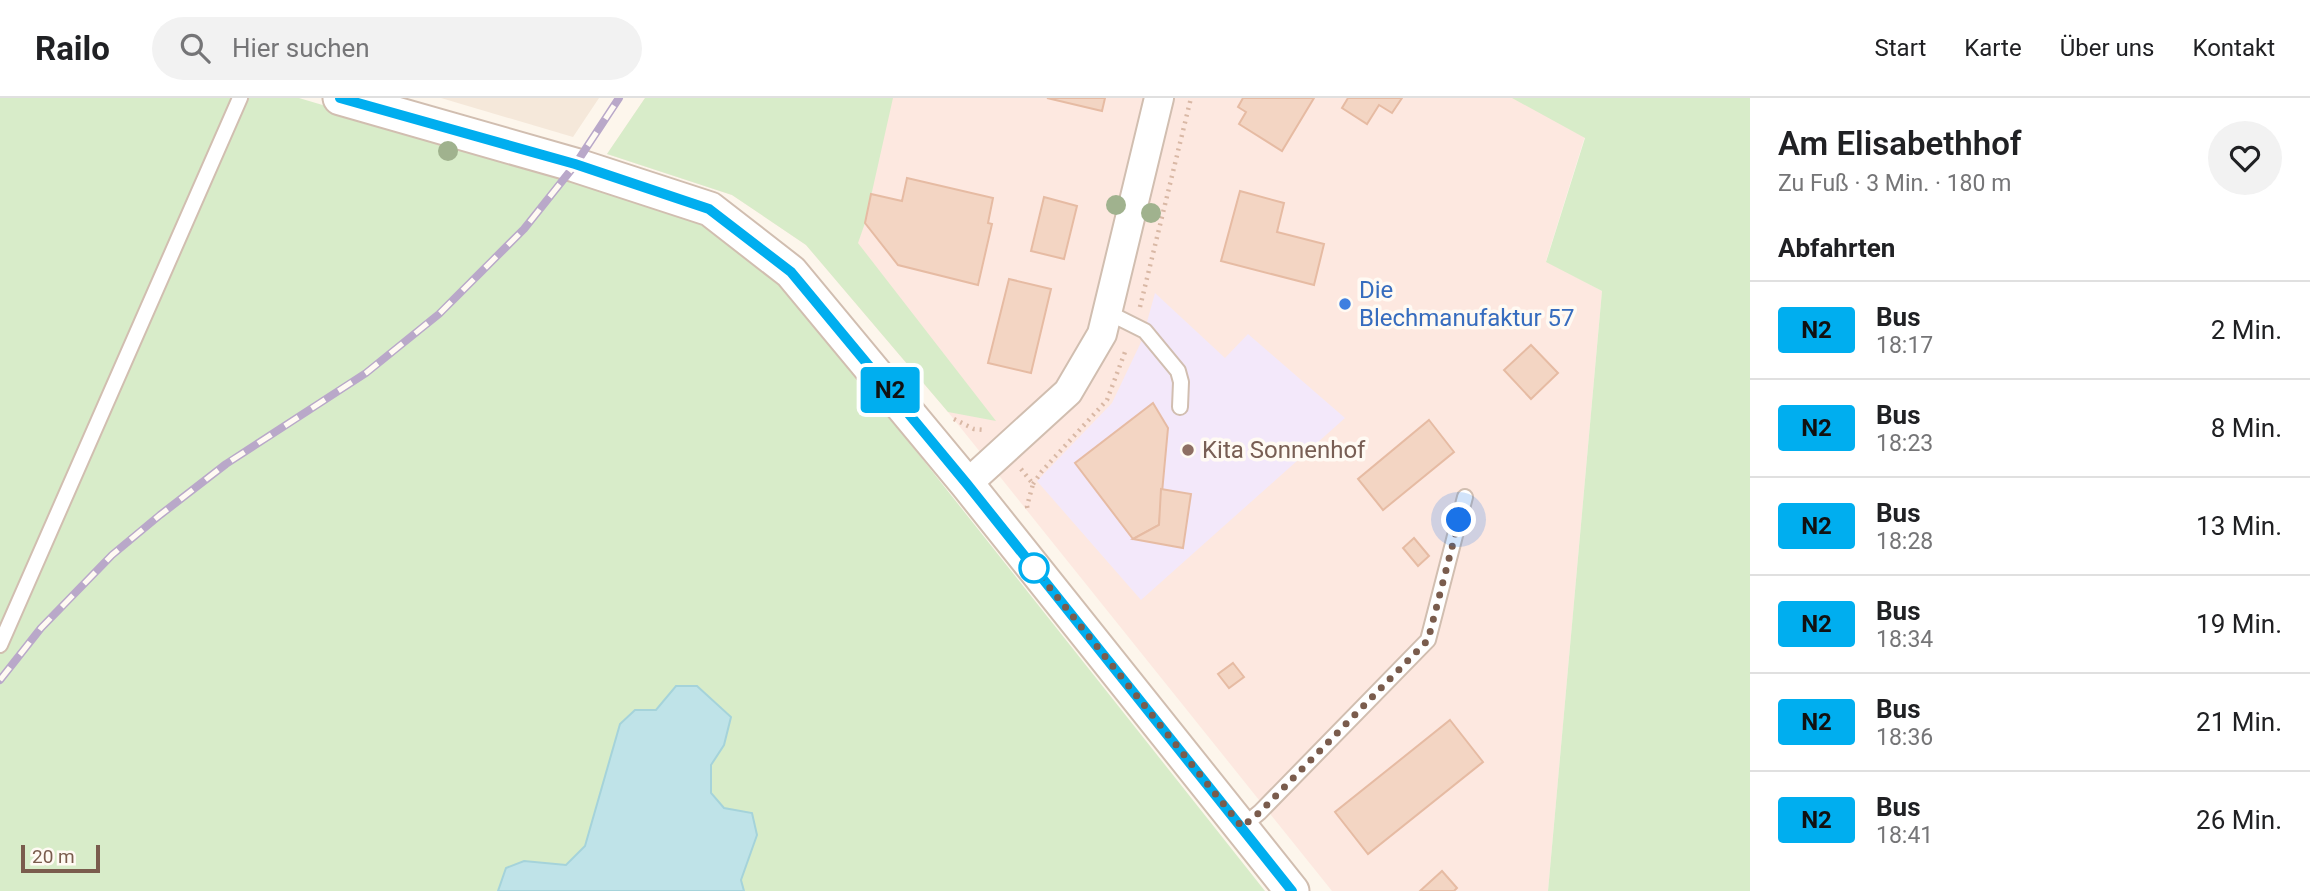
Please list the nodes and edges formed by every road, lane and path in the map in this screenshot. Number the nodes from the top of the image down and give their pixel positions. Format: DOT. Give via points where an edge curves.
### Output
graph roads {
  1 [pos="240,98"];
  2 [pos="340,98"];
  3 [pos="1159,98"];
  4 [pos="1107,312"];
  5 [pos="1180,407"];
  6 [pos="967,484"];
  7 [pos="1465,496"];
  8 [pos="0,645"];
  9 [pos="1242,827"];
  10 [pos="1292,891"];
  1 -- 8 [label="lane"];
  2 -- 6 [label="street" via="575,164 709,209 791,272"];
  3 -- 4 [label="street"];
  4 -- 5 [label="lane" via="1144,331 1178,371"];
  4 -- 6 [label="street" via="1102,334 1068,392"];
  6 -- 9 [label="street"];
  7 -- 9 [label="lane" via="1428,640"];
  9 -- 10 [label="street"];
}
